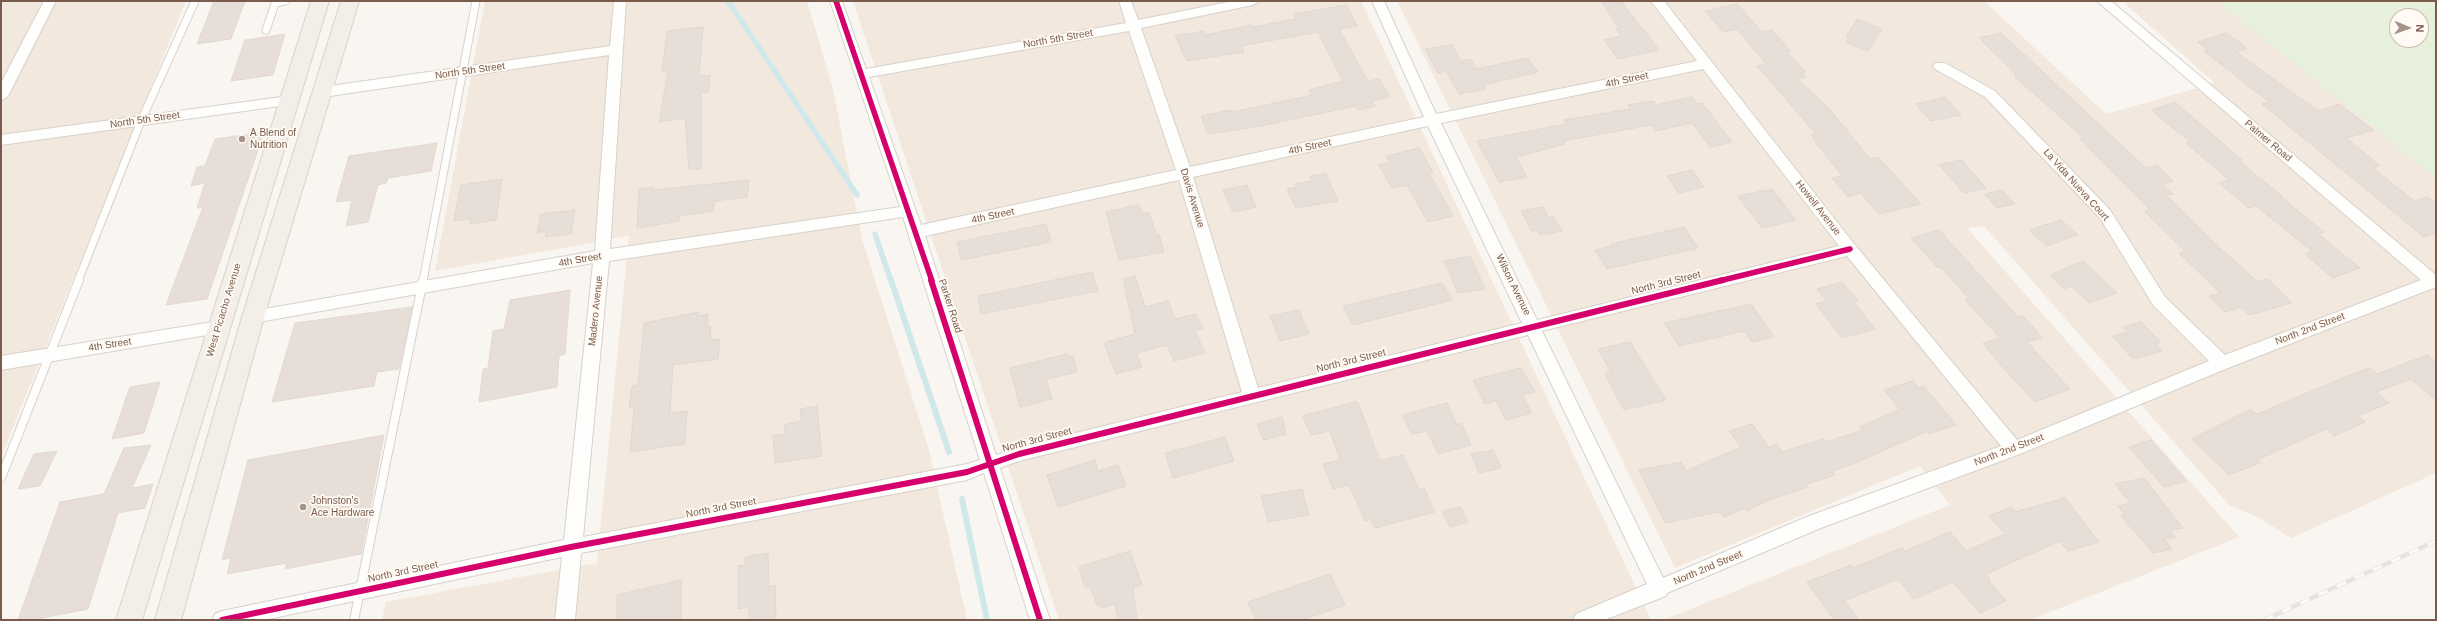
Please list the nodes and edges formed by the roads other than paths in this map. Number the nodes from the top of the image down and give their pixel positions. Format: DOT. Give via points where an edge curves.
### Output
graph roads {
  1 [pos="50,1"];
  2 [pos="195,1"];
  3 [pos="285,1"];
  4 [pos="320,1"];
  5 [pos="350,1"];
  6 [pos="476,1"];
  7 [pos="620,1"];
  8 [pos="836,1"];
  9 [pos="1125,1"];
  10 [pos="1253,1"];
  11 [pos="1378,1"];
  12 [pos="1657,1"];
  13 [pos="2103,1"];
  14 [pos="275,2"];
  15 [pos="1132,26"];
  16 [pos="266,30"];
  17 [pos="616,50"];
  18 [pos="1705,64"];
  19 [pos="1940,66"];
  20 [pos="463,72"];
  21 [pos="862,74"];
  22 [pos="323,92"];
  23 [pos="1,96"];
  24 [pos="289,101"];
  25 [pos="1432,120"];
  26 [pos="141,121"];
  27 [pos="1,140"];
  28 [pos="1185,175"];
  29 [pos="908,211"];
  30 [pos="916,232"];
  31 [pos="1850,249"];
  32 [pos="602,256"];
  33 [pos="2435,281"];
  34 [pos="422,288"];
  35 [pos="253,317"];
  36 [pos="1533,326"];
  37 [pos="219,327"];
  38 [pos="50,355"];
  39 [pos="1,363"];
  40 [pos="2222,363"];
  41 [pos="1252,396"];
  42 [pos="2014,449"];
  43 [pos="991,463"];
  44 [pos="1,478"];
  45 [pos="571,547"];
  46 [pos="1659,590"];
  47 [pos="359,592"];
  48 [pos="129,620"];
  49 [pos="168,620"];
  50 [pos="222,620"];
  51 [pos="354,620"];
  52 [pos="565,620"];
  53 [pos="1040,620"];
  54 [pos="1583,620"];
  1 -- 23 [label="street"];
  2 -- 26 [label="lane"];
  3 -- 14 [label="lane"];
  4 -- 24 [label="main road, West Picacho Avenue"];
  5 -- 22 [label="main road"];
  6 -- 20 [label="lane"];
  7 -- 17 [label="street, Madero Avenue"];
  8 -- 21 [label="street, Parker Road"];
  9 -- 15 [label="street, Davis Avenue"];
  10 -- 15 [label="street, North 5th Street"];
  11 -- 25 [label="street, Wilson Avenue"];
  12 -- 18 [label="street, Howell Avenue"];
  13 -- 33 [label="street, Palmer Road"];
  14 -- 16 [label="lane"];
  15 -- 21 [label="street, North 5th Street"];
  15 -- 28 [label="street, Davis Avenue"];
  17 -- 20 [label="street, North 5th Street"];
  17 -- 32 [label="street, Madero Avenue"];
  18 -- 25 [label="street, 4th Street"];
  18 -- 31 [label="street, Howell Avenue"];
  19 -- 40 [label="street, La Vida Nueva Court" via="1990,94 2099,208 2159,301"];
  20 -- 22 [label="street, North 5th Street"];
  20 -- 34 [label="lane"];
  21 -- 29 [label="street, Parker Road"];
  22 -- 35 [label="main road"];
  24 -- 26 [label="street, North 5th Street"];
  24 -- 37 [label="main road, West Picacho Avenue"];
  25 -- 28 [label="street, 4th Street"];
  25 -- 36 [label="street, Wilson Avenue"];
  26 -- 27 [label="street, North 5th Street"];
  26 -- 38 [label="lane"];
  28 -- 30 [label="street, 4th Street"];
  28 -- 41 [label="street, Davis Avenue"];
  29 -- 30 [label="street, Parker Road"];
  29 -- 32 [label="street, 4th Street"];
  30 -- 43 [label="street, Parker Road"];
  31 -- 36 [label="street, North 3rd Street"];
  31 -- 42 [label="street, Howell Avenue"];
  32 -- 34 [label="street, 4th Street"];
  32 -- 45 [label="street, Madero Avenue"];
  33 -- 40 [label="street, North 2nd Street"];
  34 -- 35 [label="street, 4th Street"];
  34 -- 47 [label="lane"];
  35 -- 49 [label="main road"];
  36 -- 41 [label="street, North 3rd Street"];
  36 -- 46 [label="street, Wilson Avenue"];
  37 -- 38 [label="street, 4th Street"];
  37 -- 48 [label="main road, West Picacho Avenue"];
  38 -- 39 [label="street, 4th Street"];
  38 -- 44 [label="lane"];
  40 -- 42 [label="street, North 2nd Street"];
  41 -- 43 [label="street, North 3rd Street"];
  42 -- 46 [label="street, North 2nd Street" via="1815,522"];
  43 -- 45 [label="street, North 3rd Street" via="967,472"];
  43 -- 53 [label="street, Parker Road"];
  45 -- 47 [label="street, North 3rd Street"];
  45 -- 52 [label="street, Madero Avenue"];
  46 -- 54 [label="street, North 2nd Street"];
  47 -- 50 [label="street, North 3rd Street"];
  47 -- 51 [label="lane"];
}
